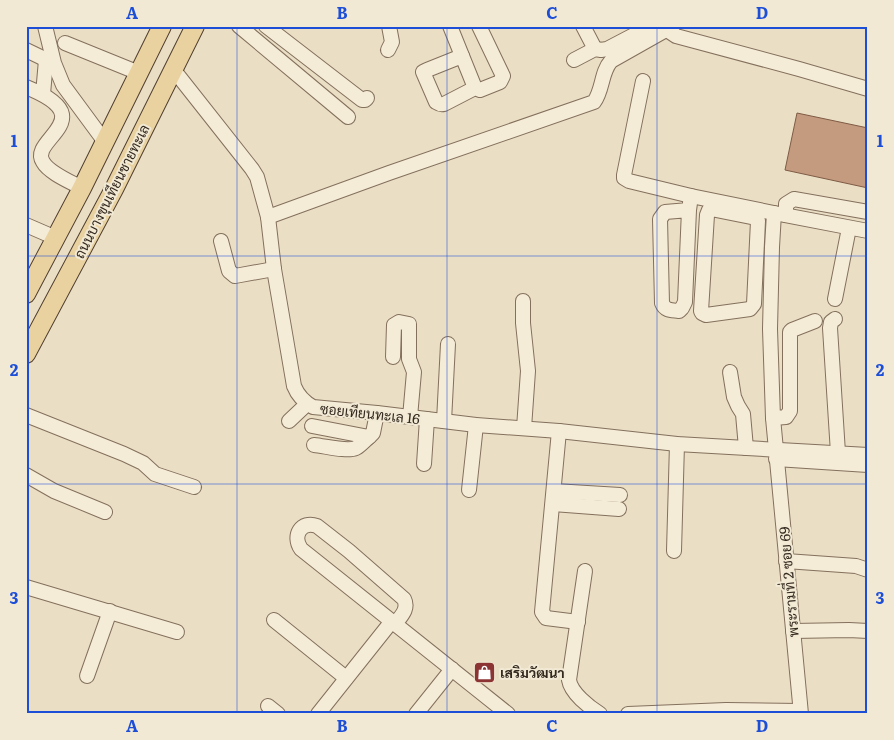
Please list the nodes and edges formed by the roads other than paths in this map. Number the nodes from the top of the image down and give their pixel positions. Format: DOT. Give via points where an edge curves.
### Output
graph roads {
  1 [pos="45,26"];
  2 [pos="162,26"];
  3 [pos="195,26"];
  4 [pos="239,26"];
  5 [pos="266,26"];
  6 [pos="389,26"];
  7 [pos="450,26"];
  8 [pos="479,26"];
  9 [pos="583,26"];
  10 [pos="649,27"];
  11 [pos="670,28"];
  12 [pos="65,43"];
  13 [pos="595,49"];
  14 [pos="26,50"];
  15 [pos="388,50"];
  16 [pos="462,56"];
  17 [pos="574,60"];
  18 [pos="50,61"];
  19 [pos="173,69"];
  20 [pos="139,73"];
  21 [pos="643,81"];
  22 [pos="26,87"];
  23 [pos="475,88"];
  24 [pos="868,89"];
  25 [pos="43,94"];
  26 [pos="368,98"];
  27 [pos="348,117"];
  28 [pos="105,142"];
  29 [pos="86,180"];
  30 [pos="114,189"];
  31 [pos="690,203"];
  32 [pos="868,212"];
  33 [pos="780,214"];
  34 [pos="268,217"];
  35 [pos="26,225"];
  36 [pos="848,228"];
  37 [pos="868,231"];
  38 [pos="56,238"];
  39 [pos="221,241"];
  40 [pos="758,246"];
  41 [pos="772,247"];
  42 [pos="274,269"];
  43 [pos="27,291"];
  44 [pos="835,299"];
  45 [pos="523,301"];
  46 [pos="835,320"];
  47 [pos="815,321"];
  48 [pos="448,344"];
  49 [pos="26,354"];
  50 [pos="393,357"];
  51 [pos="730,372"];
  52 [pos="307,404"];
  53 [pos="377,412"];
  54 [pos="26,415"];
  55 [pos="410,417"];
  56 [pos="773,418"];
  57 [pos="427,419"];
  58 [pos="289,421"];
  59 [pos="444,421"];
  60 [pos="476,425"];
  61 [pos="312,426"];
  62 [pos="524,428"];
  63 [pos="560,431"];
  64 [pos="369,437"];
  65 [pos="677,444"];
  66 [pos="314,445"];
  67 [pos="746,448"];
  68 [pos="838,453"];
  69 [pos="776,454"];
  70 [pos="868,455"];
  71 [pos="424,464"];
  72 [pos="868,464"];
  73 [pos="26,475"];
  74 [pos="194,487"];
  75 [pos="469,490"];
  76 [pos="554,497"];
  77 [pos="620,502"];
  78 [pos="105,512"];
  79 [pos="674,551"];
  80 [pos="786,561"];
  81 [pos="868,570"];
  82 [pos="585,571"];
  83 [pos="26,586"];
  84 [pos="110,611"];
  85 [pos="274,620"];
  86 [pos="578,622"];
  87 [pos="394,623"];
  88 [pos="793,631"];
  89 [pos="868,631"];
  90 [pos="177,632"];
  91 [pos="452,669"];
  92 [pos="87,676"];
  93 [pos="346,678"];
  94 [pos="800,712"];
  95 [pos="680,713"];
  96 [pos="318,714"];
  97 [pos="416,714"];
  98 [pos="508,714"];
  99 [pos="600,714"];
  100 [pos="628,714"];
  1 -- 18 [label="street"];
  2 -- 20 [label="main road, ถนนบางขุนเทียนชายทะเล"];
  3 -- 19 [label="main road, ถนนบางขุนเทียนชายทะเล"];
  4 -- 27 [label="street"];
  5 -- 26 [label="street" via="362,100"];
  6 -- 15 [label="street" via="392,42"];
  7 -- 16 [label="street"];
  8 -- 23 [label="street" via="503,76 500,82 480,90"];
  9 -- 13 [label="street"];
  10 -- 13 [label="street" via="607,49"];
  11 -- 24 [label="street" via="676,36"];
  11 -- 34 [label="street" via="611,61 594,102"];
  12 -- 20 [label="street"];
  13 -- 17 [label="street"];
  14 -- 18 [label="street"];
  16 -- 23 [label="street"];
  16 -- 23 [label="street" via="423,72 436,102 441,105"];
  18 -- 25 [label="street"];
  18 -- 28 [label="street"];
  19 -- 30 [label="main road, ถนนบางขุนเทียนชายทะเล"];
  19 -- 34 [label="street, ซอยเทียนทะเล 16" via="252,169"];
  20 -- 28 [label="main road, ถนนบางขุนเทียนชายทะเล"];
  21 -- 31 [label="street" via="624,178"];
  22 -- 25 [label="street"];
  25 -- 29 [label="street" via="56,103 62,122 42,151 43,164 53,171"];
  28 -- 29 [label="main road, ถนนบางขุนเทียนชายทะเล"];
  29 -- 30 [label="main road" via="94,170 108,172 114,180"];
  29 -- 38 [label="main road, ถนนบางขุนเทียนชายทะเล"];
  30 -- 49 [label="main road, ถนนบางขุนเทียนชายทะเล"];
  31 -- 31 [label="street" via="665,212 660,218 662,303 666,309 679,311 685,302"];
  31 -- 33 [label="street"];
  32 -- 33 [label="street" via="794,199"];
  33 -- 36 [label="street"];
  33 -- 41 [label="street, พระรามที่ 2 ซอย 69"];
  34 -- 42 [label="street, ซอยเทียนทะเล 16"];
  35 -- 38 [label="street"];
  36 -- 37 [label="street"];
  36 -- 44 [label="street"];
  38 -- 43 [label="main road, ถนนบางขุนเทียนชายทะเล"];
  39 -- 42 [label="street" via="229,271 235,276"];
  40 -- 40 [label="street" via="757,219 709,210 702,313 709,315 753,307"];
  40 -- 41 [label="street"];
  41 -- 56 [label="street, พระรามที่ 2 ซอย 69"];
  42 -- 52 [label="street, ซอยเทียนทะเล 16" via="294,386"];
  45 -- 62 [label="street" via="528,371"];
  46 -- 68 [label="street" via="830,328"];
  47 -- 56 [label="street" via="790,332 790,411 786,416"];
  48 -- 59 [label="street"];
  50 -- 55 [label="street" via="394,325 399,322 409,324 410,359 414,372"];
  51 -- 67 [label="street" via="734,396 743,414"];
  52 -- 53 [label="street, ซอยเทียนทะเล 16"];
  52 -- 58 [label="street"];
  53 -- 55 [label="street, ซอยเทียนทะเล 16"];
  53 -- 64 [label="street" via="373,433"];
  54 -- 74 [label="street" via="124,454 156,474"];
  55 -- 57 [label="street, ซอยเทียนทะเล 16"];
  56 -- 69 [label="street, พระรามที่ 2 ซอย 69"];
  57 -- 59 [label="street, ซอยเทียนทะเล 16"];
  57 -- 71 [label="street"];
  59 -- 60 [label="street, ซอยเทียนทะเล 16"];
  60 -- 62 [label="street, ซอยเทียนทะเล 16"];
  60 -- 75 [label="street"];
  61 -- 64 [label="street"];
  62 -- 63 [label="street, ซอยเทียนทะเล 16"];
  63 -- 65 [label="street, ซอยเทียนทะเล 16"];
  63 -- 76 [label="street"];
  64 -- 66 [label="street" via="353,449"];
  65 -- 67 [label="street, ซอยเทียนทะเล 16"];
  65 -- 79 [label="street"];
  67 -- 69 [label="street, ซอยเทียนทะเล 16"];
  68 -- 69 [label="street"];
  68 -- 70 [label="street"];
  69 -- 72 [label="street"];
  69 -- 80 [label="street, พระรามที่ 2 ซอย 69"];
  73 -- 78 [label="street"];
  76 -- 77 [label="street"];
  76 -- 86 [label="street" via="542,612 546,618"];
  80 -- 81 [label="street" via="856,566"];
  80 -- 88 [label="street, พระรามที่ 2 ซอย 69"];
  82 -- 86 [label="street"];
  83 -- 84 [label="street"];
  84 -- 90 [label="street"];
  84 -- 92 [label="street"];
  85 -- 93 [label="street"];
  86 -- 99 [label="street" via="570,687"];
  87 -- 87 [label="street" via="406,609 404,599 317,526 311,523 300,529 297,543 301,549"];
  87 -- 91 [label="street"];
  87 -- 93 [label="street"];
  88 -- 89 [label="street"];
  88 -- 94 [label="street, พระรามที่ 2 ซอย 69"];
  91 -- 97 [label="street"];
  91 -- 98 [label="street"];
  93 -- 96 [label="street"];
  94 -- 95 [label="street" via="726,710"];
  95 -- 100 [label="street"];
}
